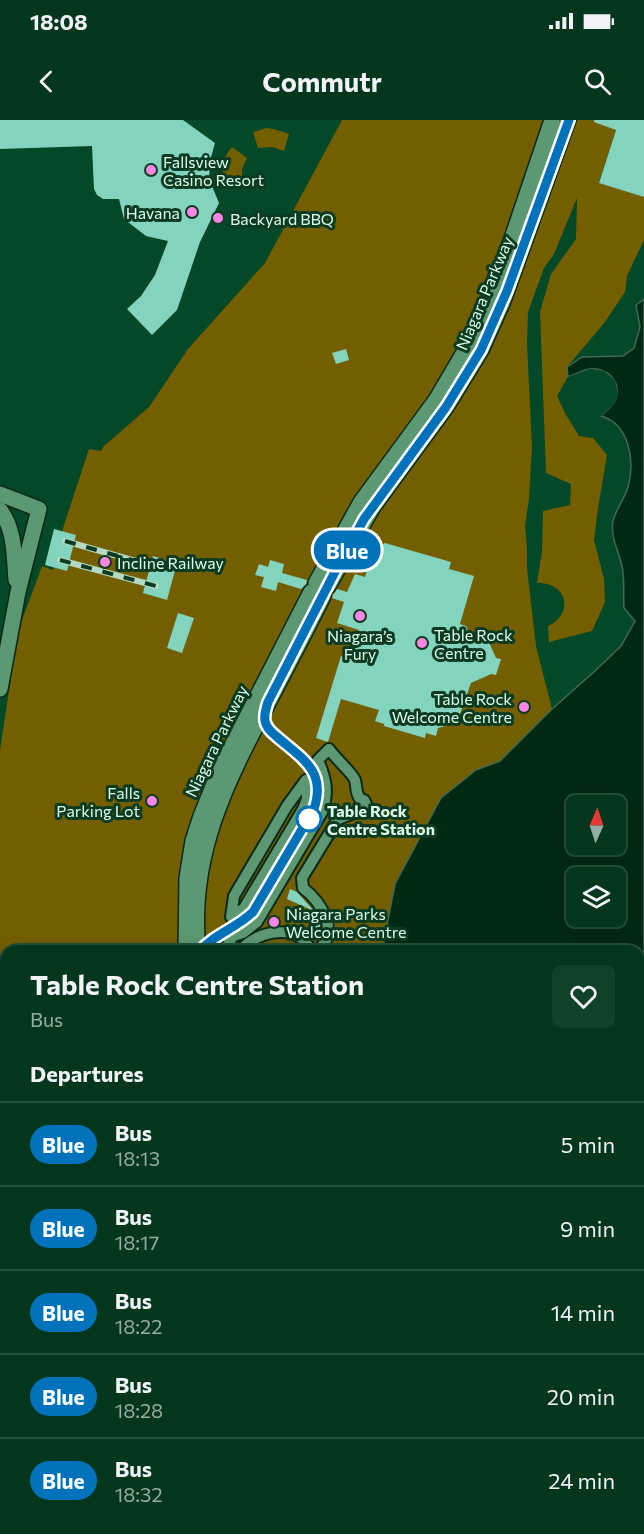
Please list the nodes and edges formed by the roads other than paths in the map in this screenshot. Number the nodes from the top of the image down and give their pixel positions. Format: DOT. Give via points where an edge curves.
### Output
graph roads {
  1 [pos="552,120"];
  2 [pos="568,120"];
  3 [pos="0,494"];
  4 [pos="0,510"];
  5 [pos="319,589"];
  6 [pos="18,592"];
  7 [pos="0,689"];
  8 [pos="231,917"];
  9 [pos="186,945"];
  10 [pos="198,945"];
  11 [pos="228,945"];
  12 [pos="246,945"];
  13 [pos="308,945"];
  14 [pos="322,945"];
  1 -- 5 [label="main road, Niagara Parkway" via="476,332 436,400 361,502"];
  2 -- 5 [label="main road, Niagara Parkway" via="507,291 481,350 446,407"];
  3 -- 6 [label="main road" via="39,509"];
  4 -- 6 [label="main road" via="12,537"];
  5 -- 9 [label="main road, Niagara Parkway" via="220,768 201,816 187,878"];
  5 -- 10 [label="main road, Niagara Parkway" via="213,820 199,879"];
  6 -- 7 [label="main road"];
  8 -- 8 [label="street" via="234,896 306,780 303,809 244,908"];
  11 -- 14 [label="street" via="231,940 228,938 257,922 322,812 327,798 318,759 329,750 355,780 357,794 368,808 338,819 302,878 303,888 318,902 328,924"];
  12 -- 13 [label="street" via="260,936 279,932 297,936"];
}
